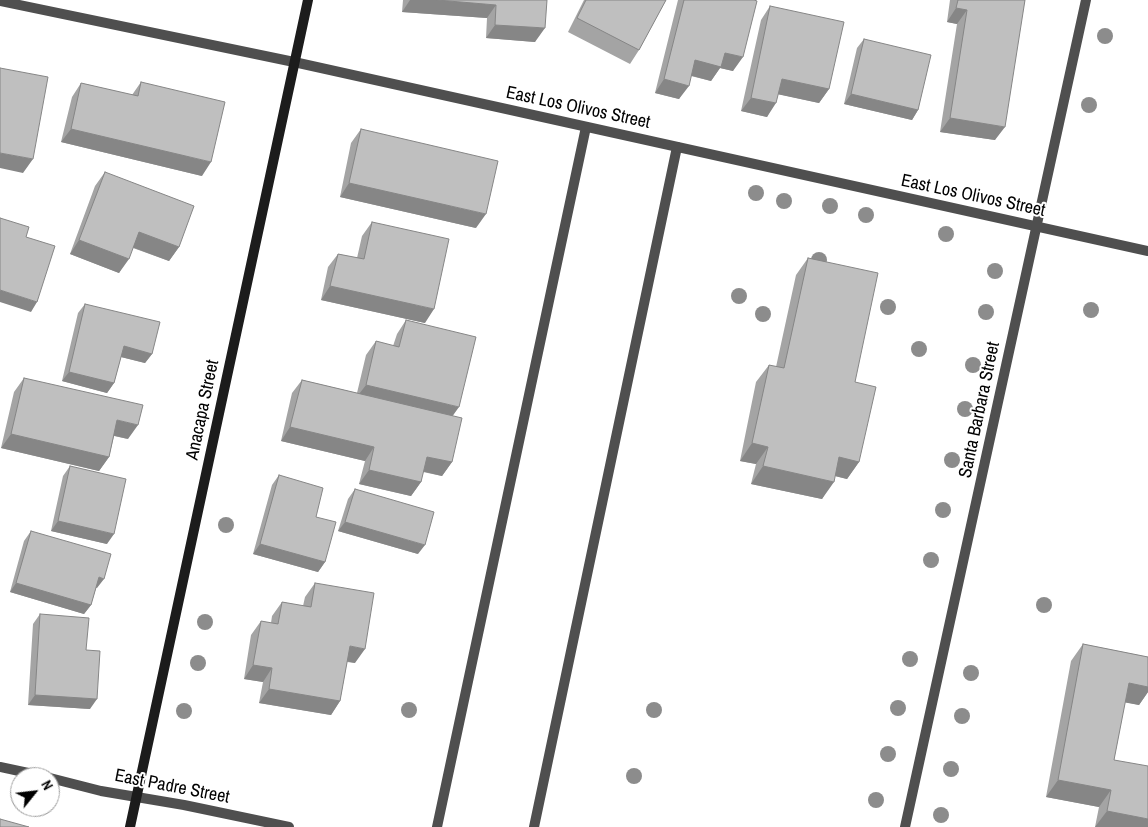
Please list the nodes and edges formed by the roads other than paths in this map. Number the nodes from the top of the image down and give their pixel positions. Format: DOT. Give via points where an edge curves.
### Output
graph roads {
  1 [pos="308,0"];
  2 [pos="1086,0"];
  3 [pos="0,1"];
  4 [pos="11,2"];
  5 [pos="294,62"];
  6 [pos="586,127"];
  7 [pos="677,147"];
  8 [pos="1037,226"];
  9 [pos="1148,251"];
  10 [pos="60,780"];
  11 [pos="136,797"];
  12 [pos="130,827"];
  13 [pos="289,827"];
  14 [pos="437,827"];
  15 [pos="534,827"];
  16 [pos="905,827"];
  1 -- 5 [label="street, Anacapa Street"];
  2 -- 8 [label="street, Santa Barbara Street"];
  3 -- 4 [label="street, East Los Olivos Street"];
  4 -- 5 [label="street, East Los Olivos Street"];
  5 -- 6 [label="street, East Los Olivos Street"];
  5 -- 11 [label="street, Anacapa Street"];
  6 -- 7 [label="street, East Los Olivos Street"];
  6 -- 14 [label="street"];
  7 -- 8 [label="street, East Los Olivos Street"];
  7 -- 15 [label="street"];
  8 -- 9 [label="street, East Los Olivos Street"];
  8 -- 16 [label="street, Santa Barbara Street"];
  10 -- 11 [label="street, East Padre Street"];
  11 -- 12 [label="street, Anacapa Street"];
  11 -- 13 [label="street, East Padre Street"];
}
